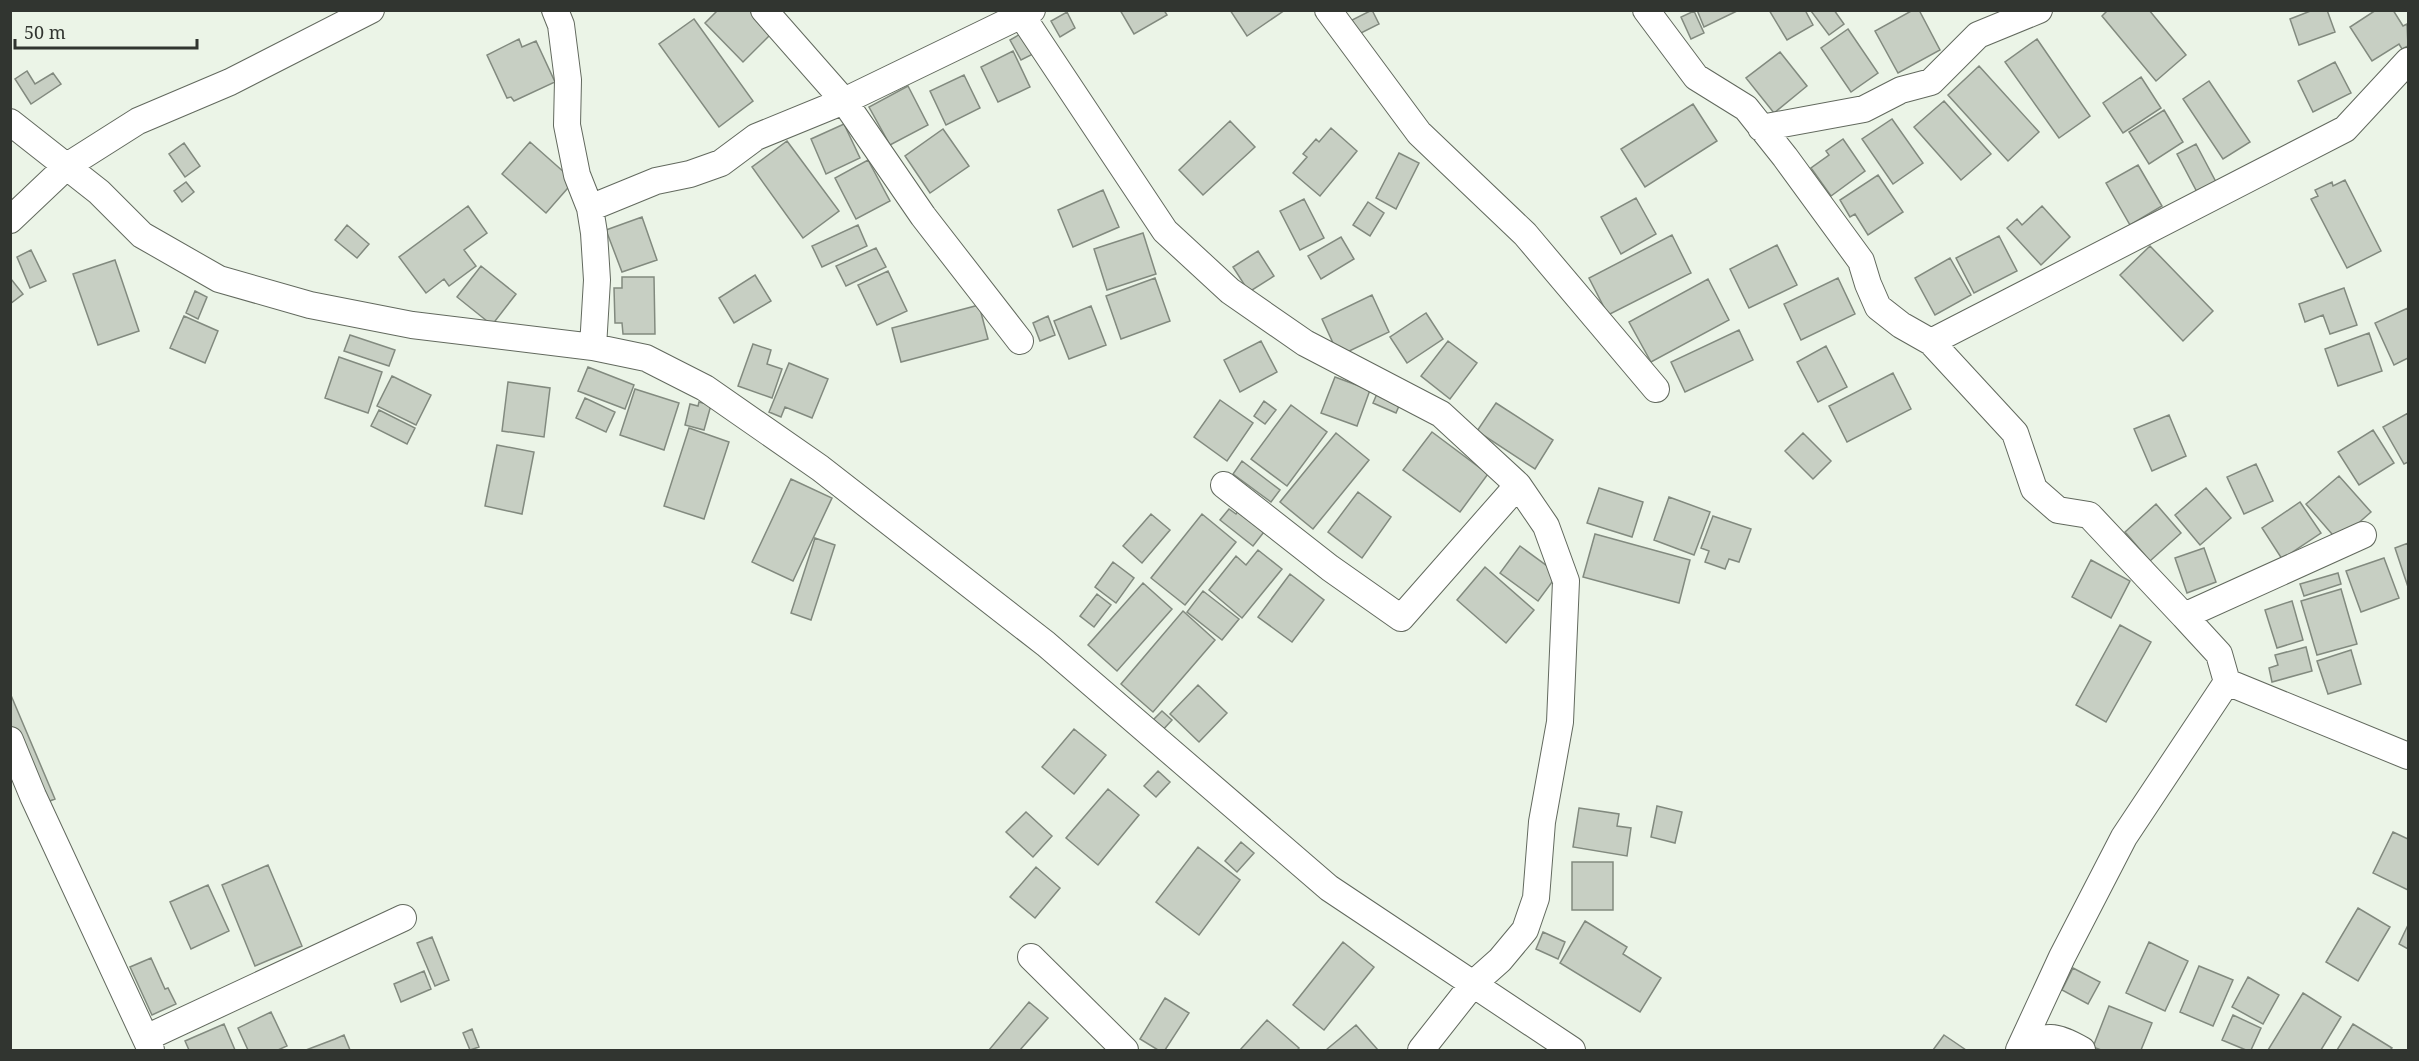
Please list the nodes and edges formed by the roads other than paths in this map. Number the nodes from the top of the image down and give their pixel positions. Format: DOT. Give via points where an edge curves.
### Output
graph roads {
  1 [pos="371,10"];
  2 [pos="555,10"];
  3 [pos="764,10"];
  4 [pos="1328,10"];
  5 [pos="1646,10"];
  6 [pos="2038,10"];
  7 [pos="1024,12"];
  8 [pos="2409,61"];
  9 [pos="844,101"];
  10 [pos="10,122"];
  11 [pos="1761,128"];
  12 [pos="67,166"];
  13 [pos="590,208"];
  14 [pos="10,220"];
  15 [pos="1020,341"];
  16 [pos="1931,342"];
  17 [pos="593,347"];
  18 [pos="1656,390"];
  19 [pos="1518,484"];
  20 [pos="1224,485"];
  21 [pos="2363,535"];
  22 [pos="2184,616"];
  23 [pos="2227,682"];
  24 [pos="10,740"];
  25 [pos="2409,756"];
  26 [pos="403,918"];
  27 [pos="1031,957"];
  28 [pos="1473,984"];
  29 [pos="149,1044"];
  30 [pos="1125,1050"];
  31 [pos="1421,1050"];
  32 [pos="1572,1050"];
  33 [pos="2019,1050"];
  34 [pos="2082,1050"];
  1 -- 12 [label="street" via="230,82 138,121"];
  2 -- 13 [label="street" via="561,25 568,80 567,125 577,175"];
  3 -- 9 [label="street"];
  4 -- 18 [label="street" via="1419,133 1525,234"];
  5 -- 11 [label="street" via="1696,76 1746,108"];
  6 -- 11 [label="street" via="1978,35 1931,82 1901,90 1864,109"];
  7 -- 9 [label="street"];
  7 -- 19 [label="street" via="1165,231 1230,291 1305,343 1441,414"];
  8 -- 16 [label="street" via="2345,129"];
  9 -- 13 [label="street" via="756,137 721,163 656,181"];
  9 -- 15 [label="street" via="923,216"];
  10 -- 12 [label="street"];
  11 -- 16 [label="street" via="1861,261 1878,307"];
  12 -- 14 [label="street"];
  12 -- 17 [label="street" via="142,235 219,279 310,305 412,325"];
  13 -- 17 [label="street" via="597,280"];
  16 -- 22 [label="street" via="2015,434 2034,489 2058,510 2089,515"];
  17 -- 28 [label="street" via="645,358 705,388 820,468 1046,644 1329,888"];
  19 -- 20 [label="street" via="1401,618"];
  19 -- 28 [label="street" via="1546,526 1566,581 1560,722 1542,822 1536,898 1525,930"];
  21 -- 22 [label="street"];
  22 -- 23 [label="street" via="2219,654"];
  23 -- 25 [label="street"];
  23 -- 33 [label="street" via="2124,837"];
  24 -- 29 [label="street"];
  26 -- 29 [label="street"];
  27 -- 30 [label="street"];
  28 -- 31 [label="street"];
  28 -- 32 [label="street"];
  33 -- 34 [label="street" via="2048,1037"];
}
